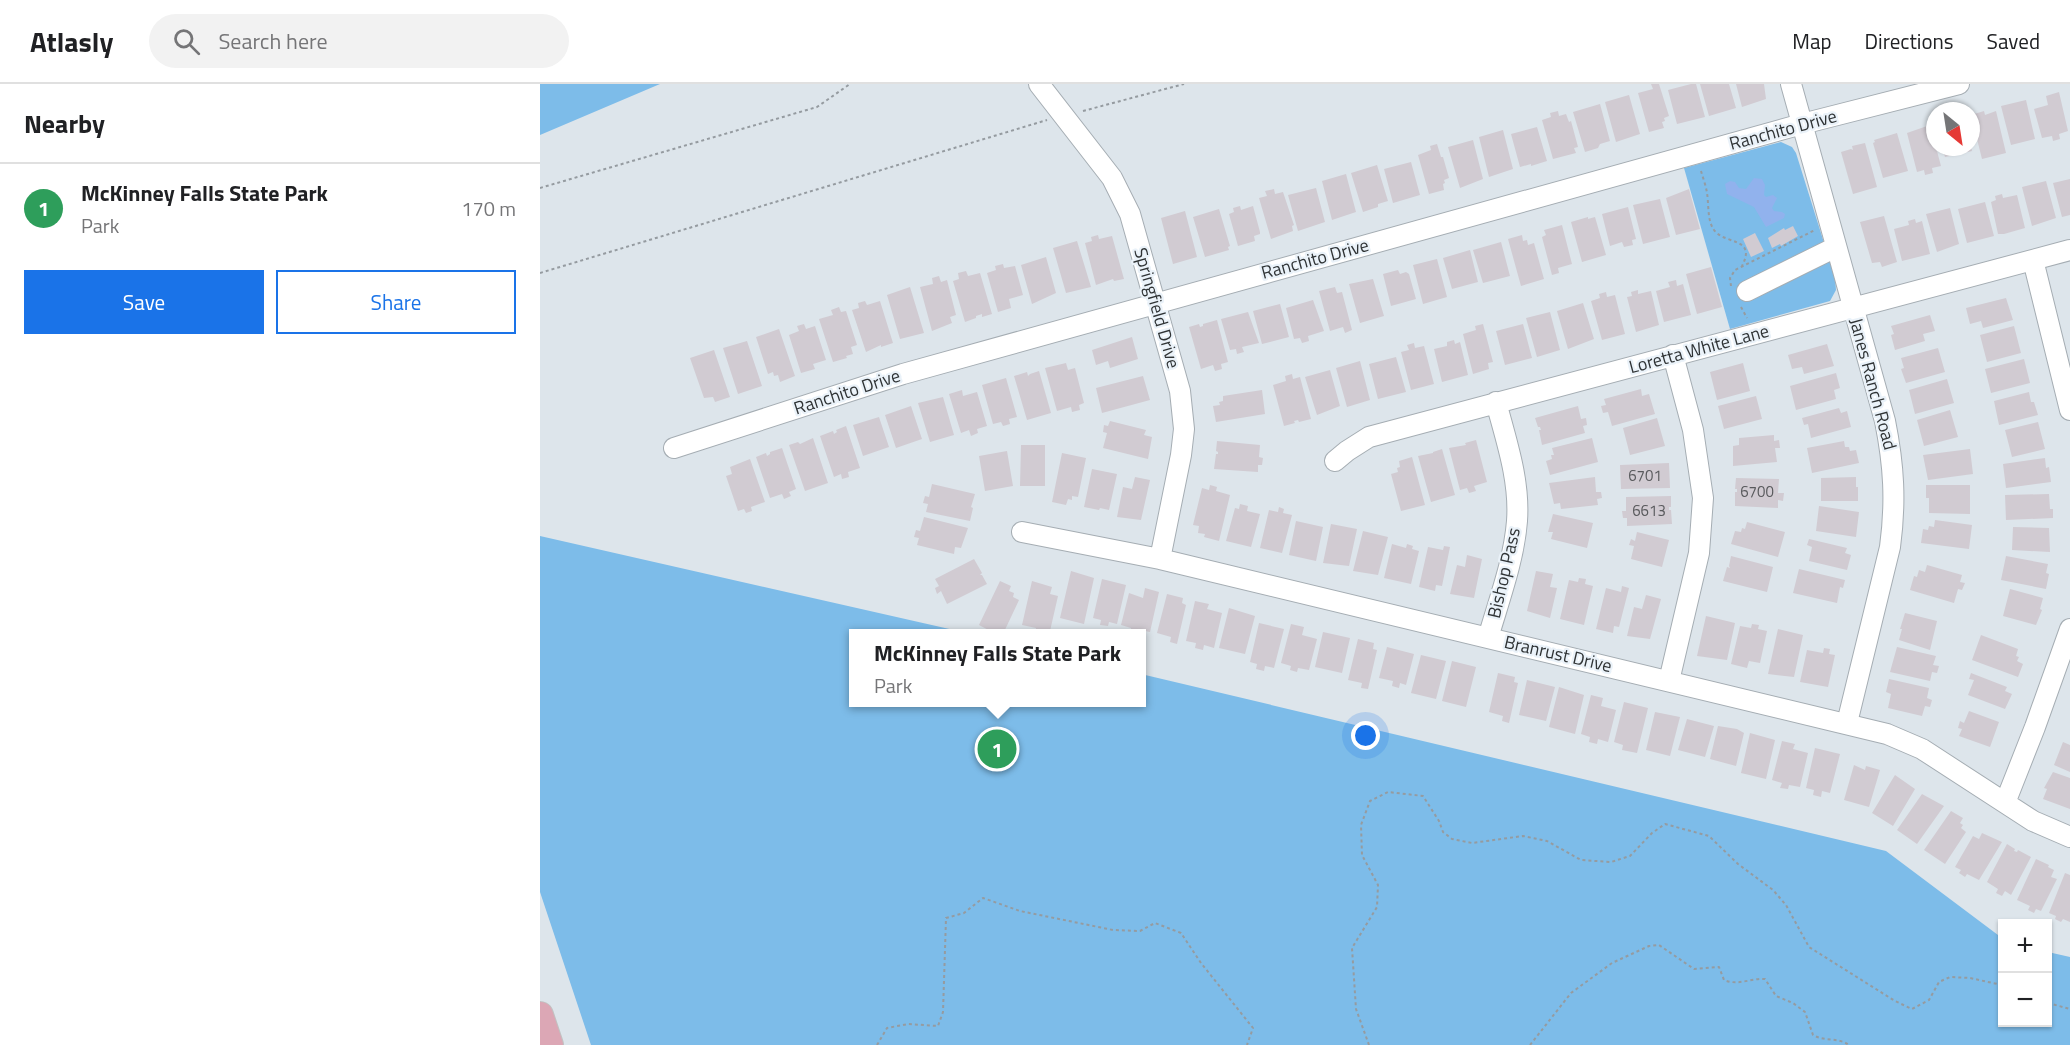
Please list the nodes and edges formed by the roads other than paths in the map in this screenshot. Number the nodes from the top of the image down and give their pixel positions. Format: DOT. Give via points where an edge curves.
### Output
graph roads {
  1 [pos="1039,84"];
  2 [pos="1791,84"];
  3 [pos="1959,84"];
  4 [pos="1802,124"];
  5 [pos="1836,247"];
  6 [pos="2070,250"];
  7 [pos="2033,260"];
  8 [pos="1747,291"];
  9 [pos="1155,304"];
  10 [pos="1853,309"];
  11 [pos="1672,355"];
  12 [pos="1496,402"];
  13 [pos="2070,410"];
  14 [pos="674,448"];
  15 [pos="1335,461"];
  16 [pos="1022,532"];
  17 [pos="1160,559"];
  18 [pos="2070,629"];
  19 [pos="1488,638"];
  20 [pos="1669,681"];
  21 [pos="1847,723"];
  22 [pos="2005,803"];
  23 [pos="2070,837"];
  24 [pos="540,1015"];
  25 [pos="550,1045"];
  1 -- 9 [label="street, Springfield Drive" via="1100,161 1121,195 1131,214"];
  2 -- 4 [label="street, Janes Ranch Road"];
  3 -- 4 [label="street, Ranchito Drive"];
  4 -- 5 [label="street, Janes Ranch Road"];
  4 -- 9 [label="street, Ranchito Drive"];
  5 -- 8 [label="street"];
  5 -- 10 [label="street, Janes Ranch Road"];
  6 -- 7 [label="street, Loretta White Lane"];
  7 -- 10 [label="street, Loretta White Lane"];
  7 -- 13 [label="street"];
  9 -- 14 [label="street, Ranchito Drive" via="903,374"];
  9 -- 17 [label="street, Springfield Drive" via="1180,391 1184,429"];
  10 -- 11 [label="street, Loretta White Lane"];
  10 -- 21 [label="street, Janes Ranch Road" via="1885,421 1895,494 1890,547"];
  11 -- 12 [label="street, Loretta White Lane"];
  11 -- 20 [label="street" via="1693,430 1703,498 1699,553"];
  12 -- 15 [label="street, Loretta White Lane" via="1369,437"];
  12 -- 19 [label="street, Bishop Pass" via="1514,471 1517,519"];
  16 -- 17 [label="street, Branrust Drive"];
  17 -- 19 [label="street, Branrust Drive"];
  18 -- 22 [label="street"];
  19 -- 20 [label="street, Branrust Drive"];
  20 -- 21 [label="street, Branrust Drive"];
  21 -- 22 [label="street, Branrust Drive" via="1905,740"];
  22 -- 23 [label="street, Branrust Drive"];
  24 -- 25 [label="main road"];
}
